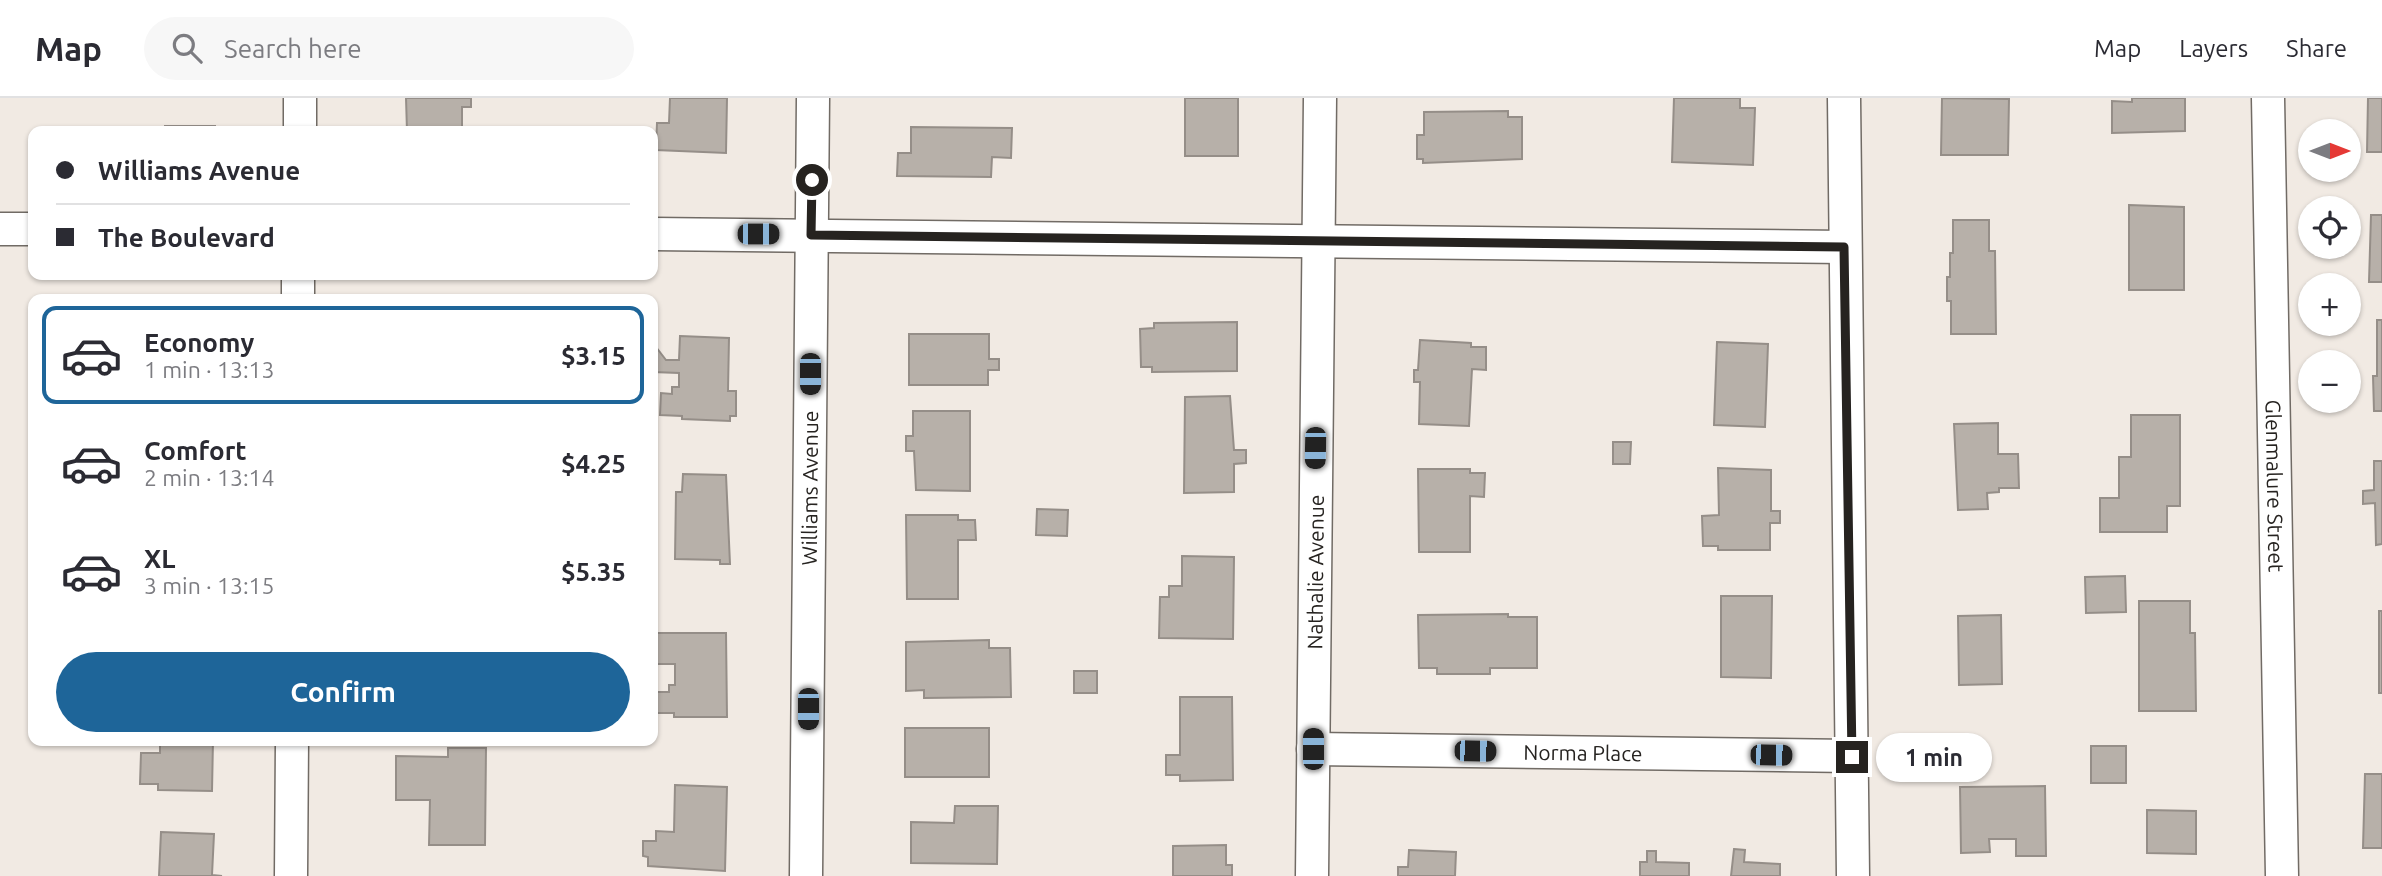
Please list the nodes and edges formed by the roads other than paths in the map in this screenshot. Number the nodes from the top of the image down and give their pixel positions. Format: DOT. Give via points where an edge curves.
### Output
graph roads {
  1 [pos="300,98"];
  2 [pos="813,98"];
  3 [pos="1320,98"];
  4 [pos="1844,98"];
  5 [pos="2268,98"];
  6 [pos="300,126"];
  7 [pos="0,229"];
  8 [pos="28,229"];
  9 [pos="658,234"];
  10 [pos="811,235"];
  11 [pos="1317,239"];
  12 [pos="1844,247"];
  13 [pos="292,746"];
  14 [pos="1313,749"];
  15 [pos="1852,757"];
  16 [pos="291,876"];
  17 [pos="806,876"];
  18 [pos="1312,876"];
  19 [pos="1853,876"];
  20 [pos="2282,876"];
  1 -- 6 [label="street"];
  2 -- 10 [label="street, Williams Avenue"];
  3 -- 11 [label="street, Nathalie Avenue"];
  4 -- 12 [label="street"];
  5 -- 20 [label="street, Glenmalure Street"];
  7 -- 8 [label="street"];
  9 -- 10 [label="street"];
  10 -- 11 [label="street"];
  10 -- 17 [label="street, Williams Avenue"];
  11 -- 12 [label="street"];
  11 -- 14 [label="street, Nathalie Avenue"];
  12 -- 15 [label="street"];
  13 -- 16 [label="street"];
  14 -- 15 [label="street, Norma Place"];
  14 -- 18 [label="street, Nathalie Avenue"];
  15 -- 19 [label="street"];
}
